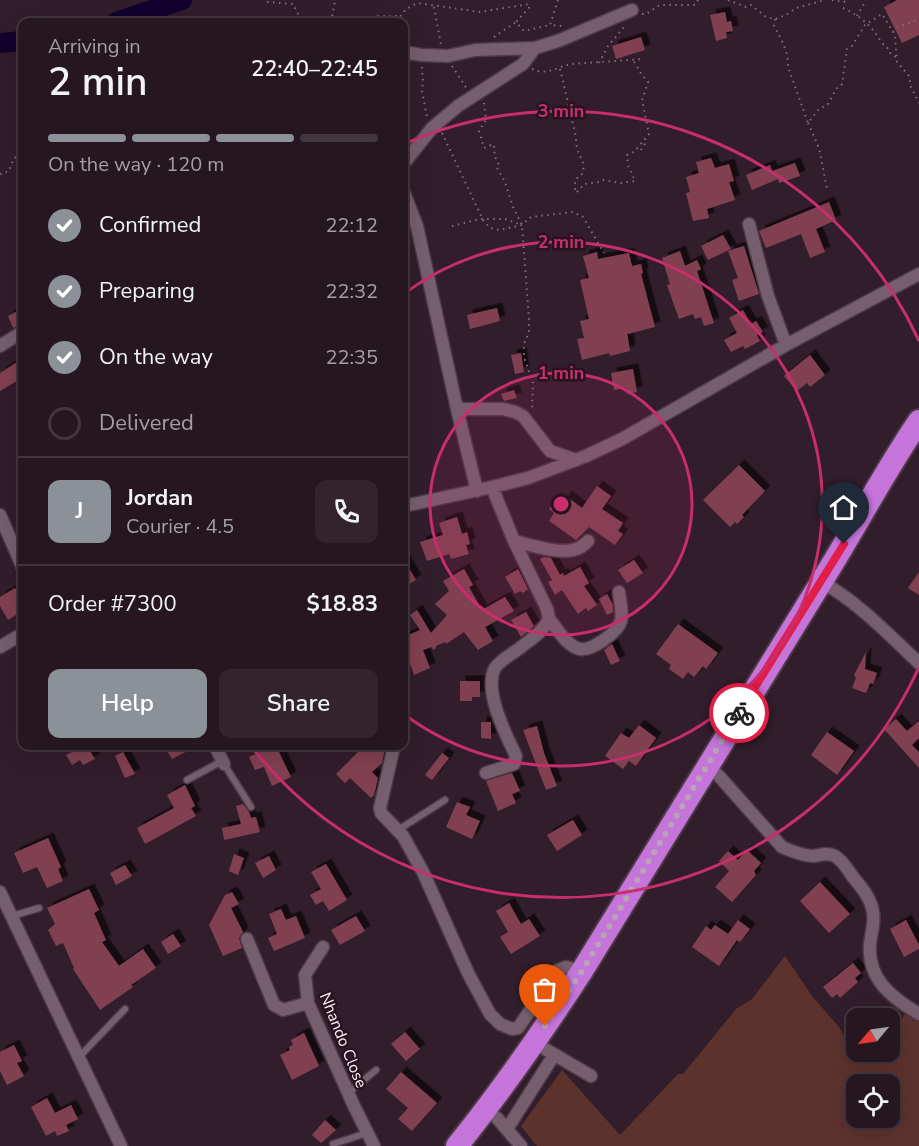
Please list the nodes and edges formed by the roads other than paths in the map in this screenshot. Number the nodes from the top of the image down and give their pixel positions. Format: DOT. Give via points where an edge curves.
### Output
graph roads {
  1 [pos="631,11"];
  2 [pos="535,48"];
  3 [pos="408,53"];
  4 [pos="408,158"];
  5 [pos="408,203"];
  6 [pos="749,224"];
  7 [pos="919,274"];
  8 [pos="18,335"];
  9 [pos="786,345"];
  10 [pos="0,346"];
  11 [pos="457,410"];
  12 [pos="919,421"];
  13 [pos="919,449"];
  14 [pos="576,460"];
  15 [pos="492,487"];
  16 [pos="477,491"];
  17 [pos="408,505"];
  18 [pos="1,522"];
  19 [pos="514,541"];
  20 [pos="588,541"];
  21 [pos="18,558"];
  22 [pos="829,586"];
  23 [pos="620,592"];
  24 [pos="549,619"];
  25 [pos="18,636"];
  26 [pos="0,647"];
  27 [pos="919,663"];
  28 [pos="217,750"];
  29 [pos="393,750"];
  30 [pos="223,763"];
  31 [pos="486,773"];
  32 [pos="718,775"];
  33 [pos="187,780"];
  34 [pos="445,800"];
  35 [pos="251,807"];
  36 [pos="398,830"];
  37 [pos="0,892"];
  38 [pos="39,908"];
  39 [pos="12,916"];
  40 [pos="248,939"];
  41 [pos="324,947"];
  42 [pos="582,971"];
  43 [pos="308,1003"];
  44 [pos="125,1009"];
  45 [pos="919,1014"];
  46 [pos="550,1052"];
  47 [pos="79,1058"];
  48 [pos="376,1070"];
  49 [pos="591,1076"];
  50 [pos="348,1093"];
  51 [pos="502,1123"];
  52 [pos="367,1133"];
  53 [pos="333,1144"];
  54 [pos="121,1146"];
  55 [pos="374,1146"];
  56 [pos="457,1146"];
  57 [pos="474,1146"];
  58 [pos="521,1146"];
  1 -- 2 [label="street"];
  2 -- 3 [label="street" via="448,56"];
  2 -- 4 [label="street" via="523,64 432,128"];
  5 -- 11 [label="street" via="417,226"];
  6 -- 9 [label="street"];
  7 -- 9 [label="street"];
  8 -- 10 [label="street"];
  9 -- 14 [label="street" via="622,439"];
  11 -- 14 [label="street" via="515,412 523,416 550,452"];
  11 -- 16 [label="street"];
  12 -- 22 [label="highway" via="900,448"];
  13 -- 22 [label="highway"];
  14 -- 15 [label="street"];
  15 -- 16 [label="street"];
  15 -- 19 [label="street"];
  16 -- 17 [label="street"];
  18 -- 21 [label="street"];
  19 -- 20 [label="street" via="566,551"];
  19 -- 24 [label="street"];
  22 -- 27 [label="street" via="871,617"];
  22 -- 32 [label="highway"];
  22 -- 42 [label="highway" via="735,719"];
  23 -- 24 [label="street" via="621,624 588,649 570,644"];
  24 -- 31 [label="street" via="544,629 496,666 491,687 516,756 514,764"];
  25 -- 26 [label="street"];
  28 -- 30 [label="street"];
  29 -- 36 [label="street" via="380,808"];
  30 -- 33 [label="lane"];
  30 -- 35 [label="lane"];
  32 -- 45 [label="street" via="782,848 811,856 833,855 841,861 867,896 874,914 870,960 877,980 888,993"];
  32 -- 46 [label="highway"];
  34 -- 36 [label="lane"];
  36 -- 42 [label="street" via="423,872 468,973 494,1020 518,1028 558,970 566,967"];
  37 -- 39 [label="street"];
  38 -- 39 [label="lane"];
  39 -- 47 [label="street"];
  40 -- 43 [label="street" via="274,1005 283,1010"];
  41 -- 43 [label="street, Nhando Close" via="304,975"];
  42 -- 56 [label="highway"];
  43 -- 50 [label="street, Nhando Close"];
  44 -- 47 [label="lane"];
  46 -- 49 [label="street"];
  46 -- 51 [label="highway"];
  47 -- 54 [label="street"];
  48 -- 50 [label="lane"];
  50 -- 52 [label="street, Nhando Close"];
  51 -- 57 [label="highway"];
  51 -- 58 [label="street"];
  52 -- 53 [label="lane"];
  52 -- 55 [label="street, Nhando Close"];
}
